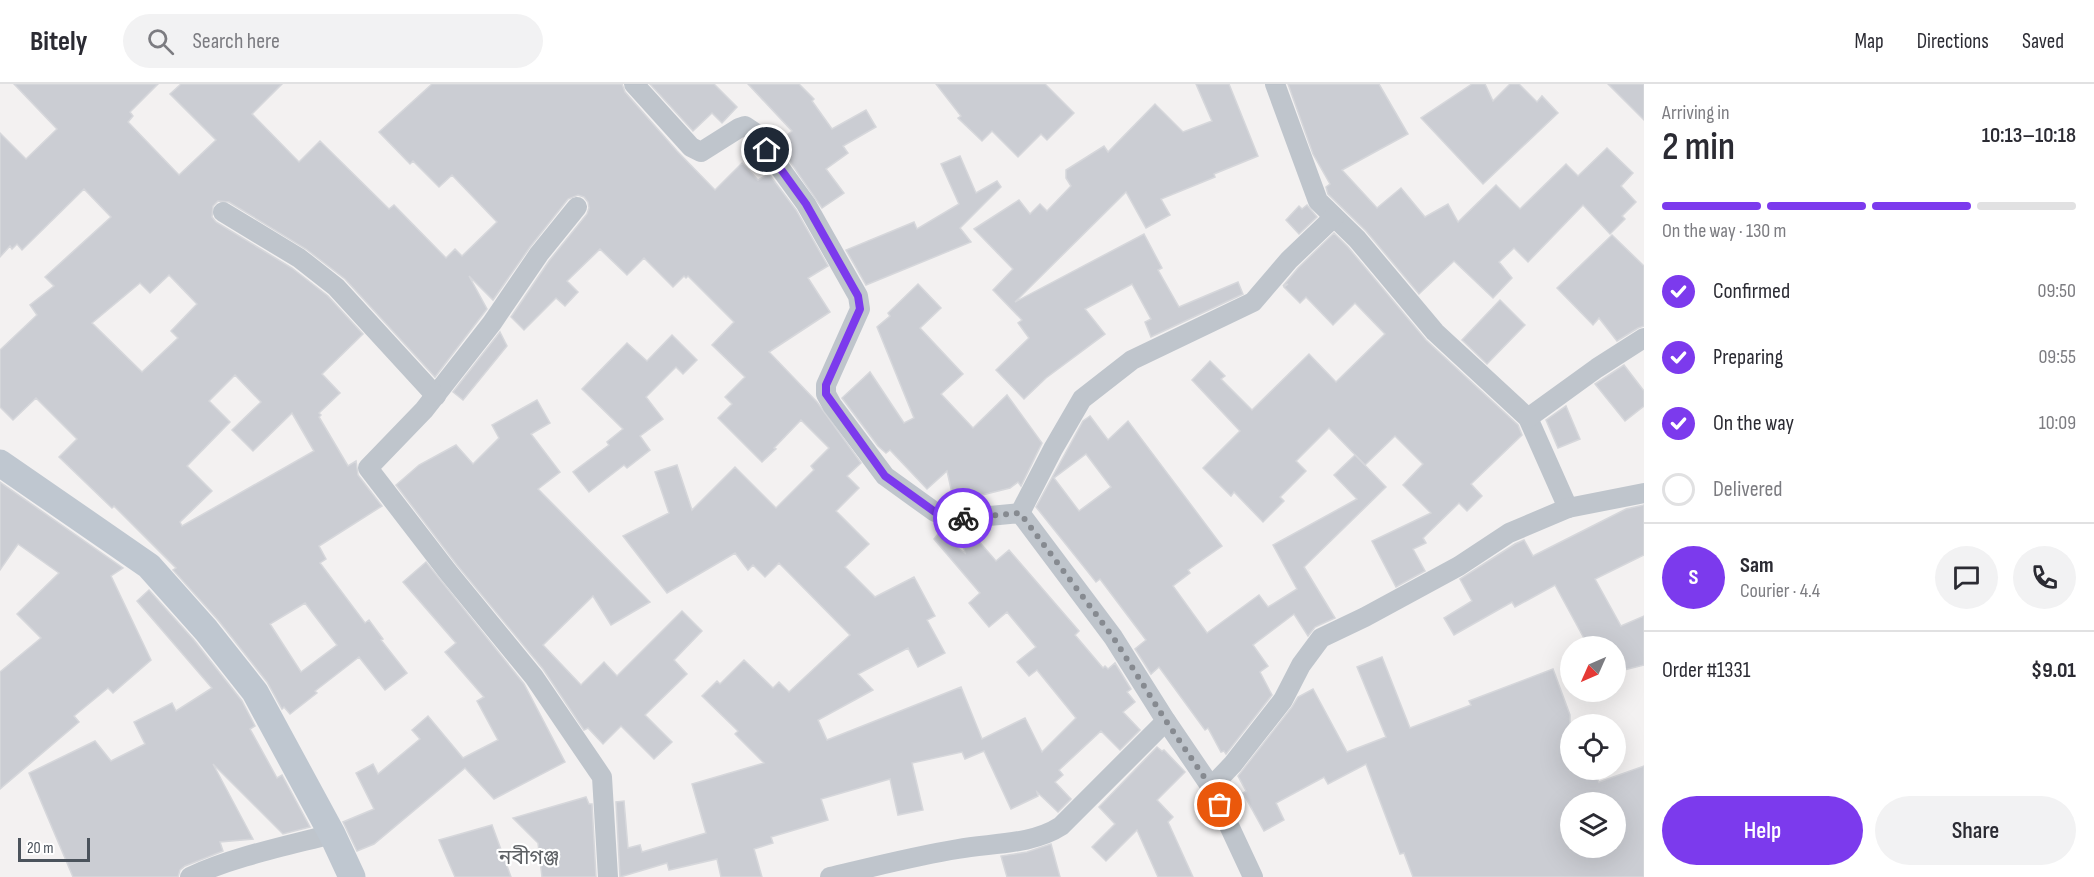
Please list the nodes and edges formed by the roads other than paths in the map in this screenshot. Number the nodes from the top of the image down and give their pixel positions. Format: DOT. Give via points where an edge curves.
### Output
graph roads {
  1 [pos="634,84"];
  2 [pos="1275,84"];
  3 [pos="577,207"];
  4 [pos="223,212"];
  5 [pos="1334,217"];
  6 [pos="1644,338"];
  7 [pos="436,396"];
  8 [pos="1528,418"];
  9 [pos="0,463"];
  10 [pos="1644,493"];
  11 [pos="1568,508"];
  12 [pos="1020,513"];
  13 [pos="1166,721"];
  14 [pos="1211,787"];
  15 [pos="332,834"];
  16 [pos="190,877"];
  17 [pos="352,877"];
  18 [pos="608,877"];
  19 [pos="830,877"];
  20 [pos="1253,877"];
  1 -- 12 [label="street" via="700,152 739,128 745,126 754,132 806,204 858,296 860,309 826,385 826,394 885,476 946,516 958,519"];
  2 -- 5 [label="street" via="1318,201"];
  3 -- 7 [label="street"];
  4 -- 7 [label="street" via="299,258 336,287"];
  5 -- 8 [label="street" via="1435,332"];
  5 -- 12 [label="street" via="1253,302 1132,360 1082,399"];
  6 -- 8 [label="street"];
  7 -- 18 [label="street" via="368,468 534,677 602,777"];
  8 -- 11 [label="street"];
  9 -- 15 [label="main road" via="149,566 255,692"];
  10 -- 11 [label="street"];
  11 -- 14 [label="street" via="1509,533 1459,566 1321,638 1300,665 1282,700"];
  12 -- 13 [label="street" via="1113,637"];
  13 -- 14 [label="street"];
  13 -- 19 [label="street" via="1050,833"];
  14 -- 20 [label="street"];
  15 -- 16 [label="street"];
  15 -- 17 [label="main road"];
}
